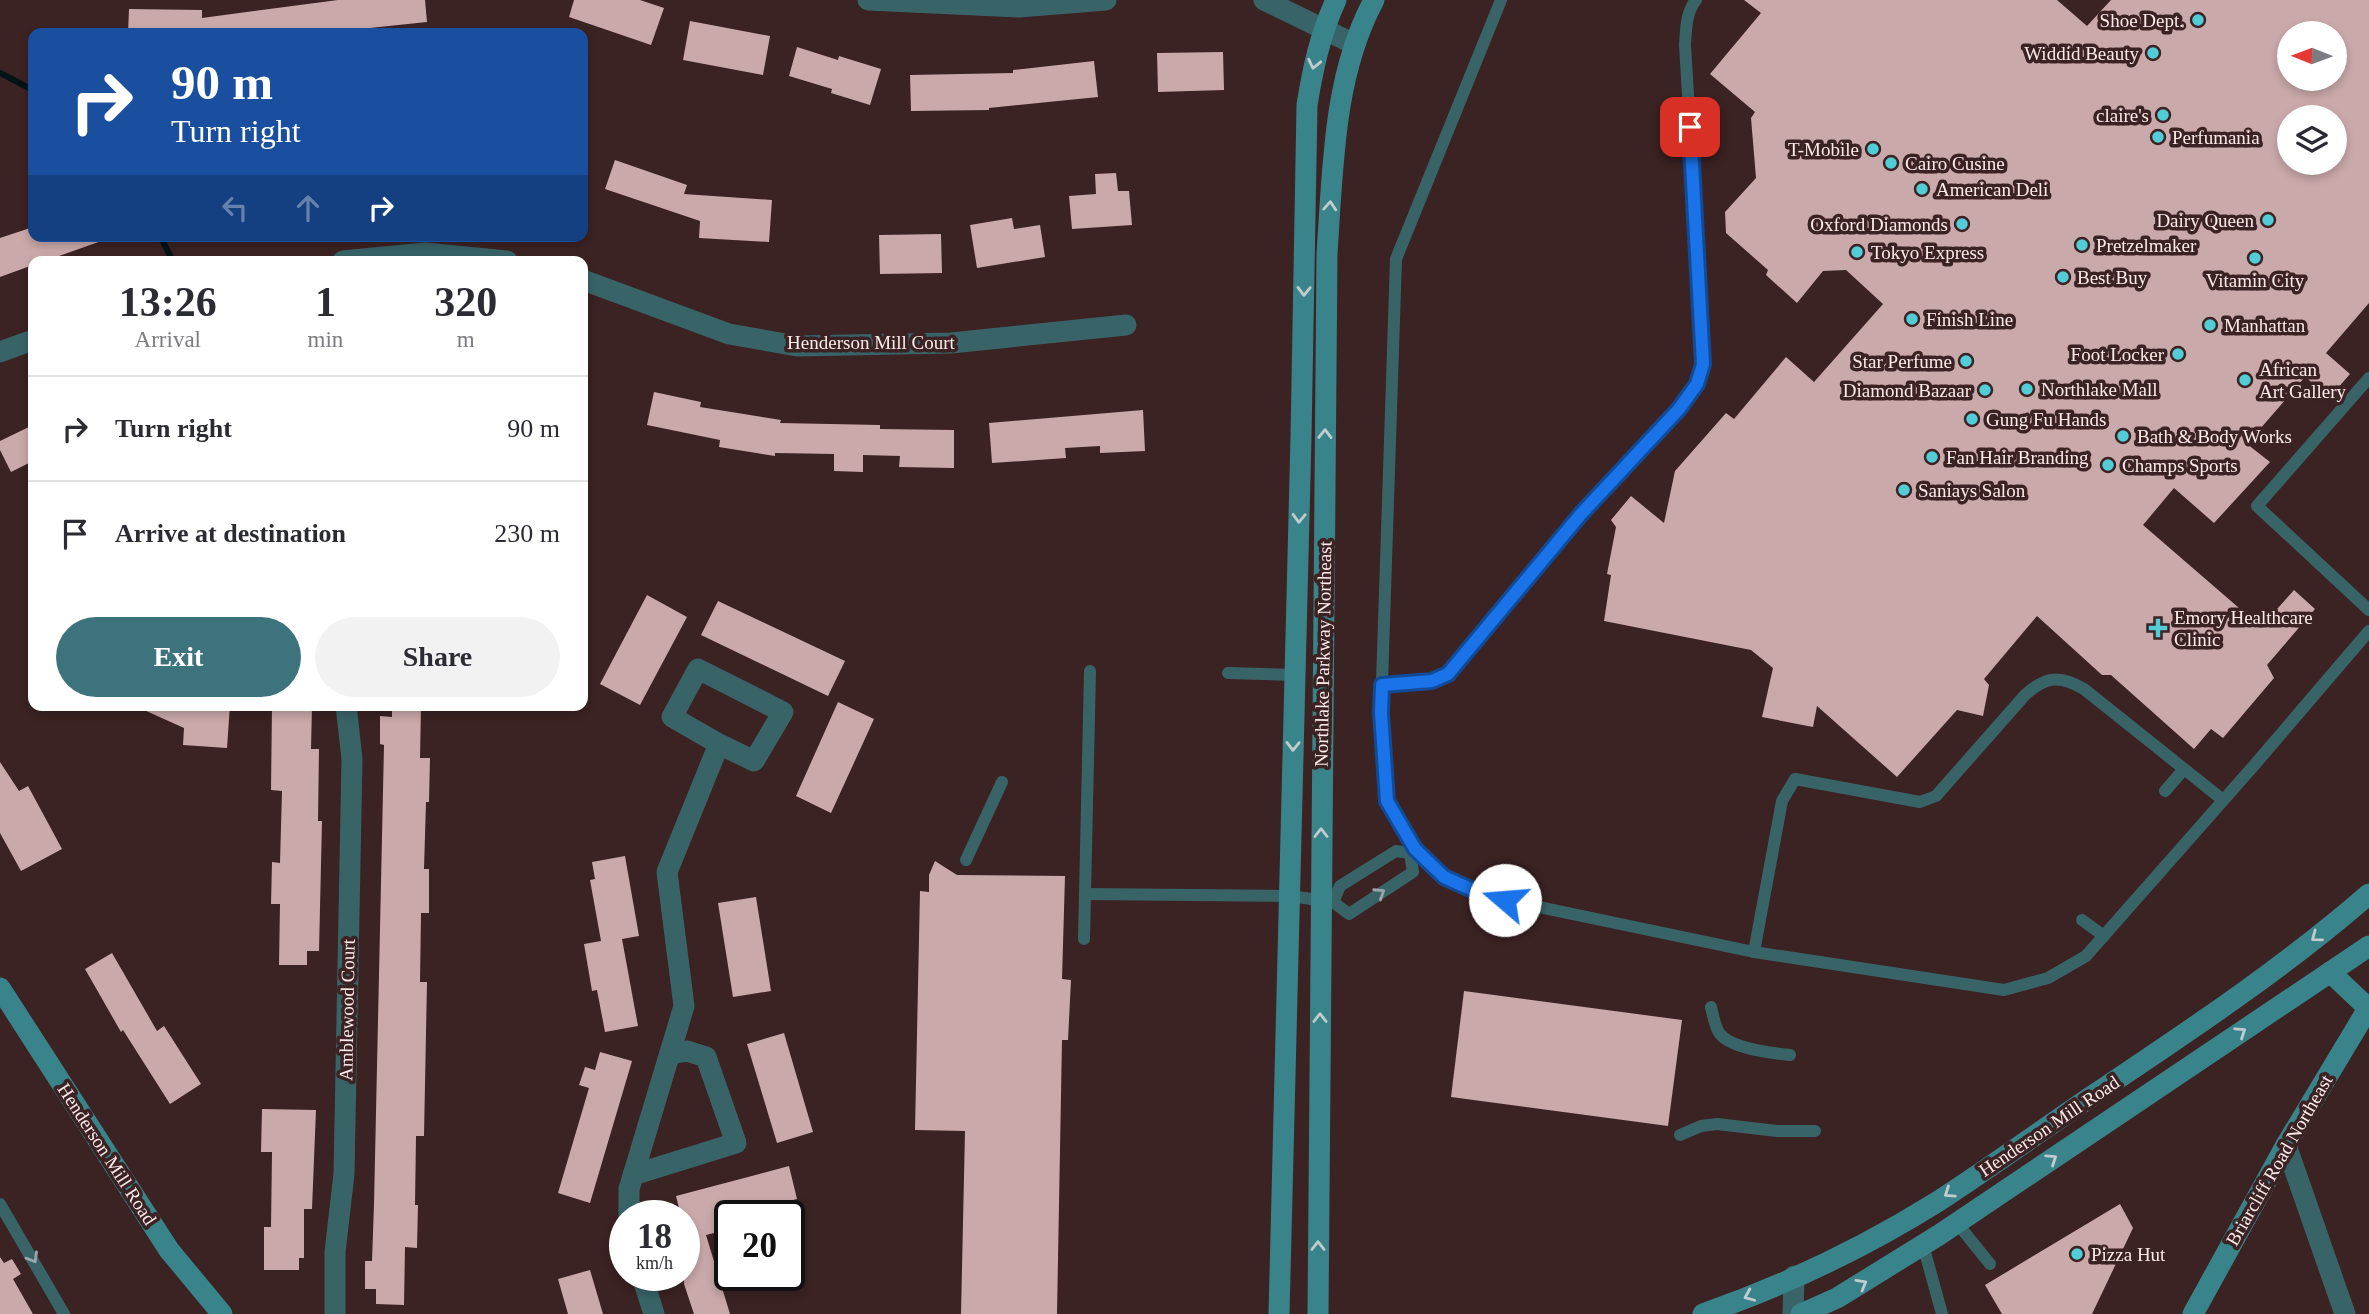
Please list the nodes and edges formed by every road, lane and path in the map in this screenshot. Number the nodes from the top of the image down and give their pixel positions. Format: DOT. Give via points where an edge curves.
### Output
graph roads {
  1 [pos="868,0"];
  2 [pos="1106,0"];
  3 [pos="1264,0"];
  4 [pos="1336,0"];
  5 [pos="1374,0"];
  6 [pos="1501,0"];
  7 [pos="1696,0"];
  8 [pos="1323,28"];
  9 [pos="1354,44"];
  10 [pos="395,256"];
  11 [pos="455,256"];
  12 [pos="588,282"];
  13 [pos="1126,325"];
  14 [pos="28,342"];
  15 [pos="0,352"];
  16 [pos="2369,378"];
  17 [pos="2369,610"];
  18 [pos="2369,631"];
  19 [pos="1090,671"];
  20 [pos="1228,673"];
  21 [pos="1294,675"];
  22 [pos="1382,685"];
  23 [pos="347,711"];
  24 [pos="719,744"];
  25 [pos="2184,769"];
  26 [pos="1002,782"];
  27 [pos="2165,791"];
  28 [pos="2222,800"];
  29 [pos="1412,851"];
  30 [pos="966,860"];
  31 [pos="1085,894"];
  32 [pos="2369,894"];
  33 [pos="1290,896"];
  34 [pos="1327,902"];
  35 [pos="2081,920"];
  36 [pos="2104,936"];
  37 [pos="1084,939"];
  38 [pos="2369,946"];
  39 [pos="1754,953"];
  40 [pos="2330,972"];
  41 [pos="0,988"];
  42 [pos="1711,1007"];
  43 [pos="2368,1007"];
  44 [pos="671,1054"];
  45 [pos="1790,1055"];
  46 [pos="1815,1131"];
  47 [pos="1680,1135"];
  48 [pos="2286,1145"];
  49 [pos="633,1175"];
  50 [pos="629,1200"];
  51 [pos="0,1204"];
  52 [pos="1957,1223"];
  53 [pos="1923,1245"];
  54 [pos="1990,1264"];
  55 [pos="1794,1276"];
  56 [pos="647,1291"];
  57 [pos="64,1314"];
  58 [pos="222,1314"];
  59 [pos="335,1314"];
  60 [pos="654,1314"];
  61 [pos="1279,1314"];
  62 [pos="1318,1314"];
  63 [pos="1703,1314"];
  64 [pos="1794,1314"];
  65 [pos="1801,1314"];
  66 [pos="1942,1314"];
  67 [pos="2193,1314"];
  68 [pos="2345,1314"];
  1 -- 2 [label="street" via="1020,8"];
  3 -- 8 [label="street"];
  4 -- 8 [label="street, Northlake Parkway Northeast"];
  5 -- 9 [label="street, Northlake Parkway Northeast"];
  6 -- 22 [label="lane" via="1396,259"];
  7 -- 22 [label="lane" via="1687,21 1685,45 1702,327 1703,364 1697,384 1448,674 1432,681"];
  8 -- 9 [label="street"];
  8 -- 21 [label="street, Northlake Parkway Northeast, one-way" via="1307,106"];
  34 -- 9 [label="street, Northlake Parkway Northeast, one-way" via="1327,253 1333,158"];
  10 -- 11 [label="street"];
  12 -- 13 [label="street, Henderson Mill Court" via="729,334 797,346 951,343"];
  14 -- 15 [label="street"];
  16 -- 17 [label="lane" via="2257,506"];
  18 -- 28 [label="lane"];
  19 -- 31 [label="lane"];
  20 -- 21 [label="lane"];
  21 -- 33 [label="street, Northlake Parkway Northeast, one-way"];
  22 -- 29 [label="lane" via="1387,801"];
  23 -- 59 [label="street, Amblewood Court" via="352,759 344,1174 335,1252"];
  24 -- 24 [label="street" via="672,717 698,669 783,712 754,761"];
  24 -- 44 [label="street" via="667,872 684,1006"];
  25 -- 27 [label="lane"];
  25 -- 28 [label="lane"];
  25 -- 39 [label="lane" via="2067,679 2037,685 2025,695 1936,796 1920,802 1795,779 1782,801"];
  26 -- 30 [label="lane"];
  28 -- 36 [label="lane"];
  29 -- 34 [label="lane" via="1396,851 1340,886"];
  34 -- 29 [label="lane, one-way" via="1349,914 1413,872"];
  29 -- 39 [label="lane" via="1444,877 1486,896"];
  31 -- 33 [label="lane"];
  31 -- 37 [label="lane"];
  32 -- 55 [label="street, Henderson Mill Road, one-way" via="2196,1027 1936,1202"];
  33 -- 34 [label="lane"];
  33 -- 61 [label="street, Northlake Parkway Northeast"];
  62 -- 34 [label="street, Northlake Parkway Northeast, one-way"];
  35 -- 36 [label="lane"];
  36 -- 39 [label="lane" via="2086,956 2048,978 2004,990"];
  38 -- 40 [label="street, Henderson Mill Road"];
  40 -- 43 [label="street"];
  52 -- 40 [label="street, Henderson Mill Road, one-way"];
  41 -- 58 [label="street, Henderson Mill Road" via="169,1250"];
  42 -- 45 [label="lane" via="1719,1034 1730,1042"];
  43 -- 48 [label="street, Briarcliff Road Northeast"];
  44 -- 49 [label="street"];
  44 -- 49 [label="street" via="687,1051 706,1056 736,1143"];
  46 -- 47 [label="lane" via="1777,1132 1717,1124"];
  48 -- 67 [label="street, Briarcliff Road Northeast"];
  48 -- 68 [label="street"];
  49 -- 50 [label="street"];
  51 -- 57 [label="lane, one-way"];
  52 -- 53 [label="street, Henderson Mill Road"];
  52 -- 54 [label="lane"];
  65 -- 53 [label="street, Henderson Mill Road, one-way" via="1837,1298"];
  53 -- 66 [label="lane"];
  55 -- 63 [label="street, Henderson Mill Road, one-way"];
  55 -- 64 [label="street"];
  56 -- 60 [label="street"];
}
